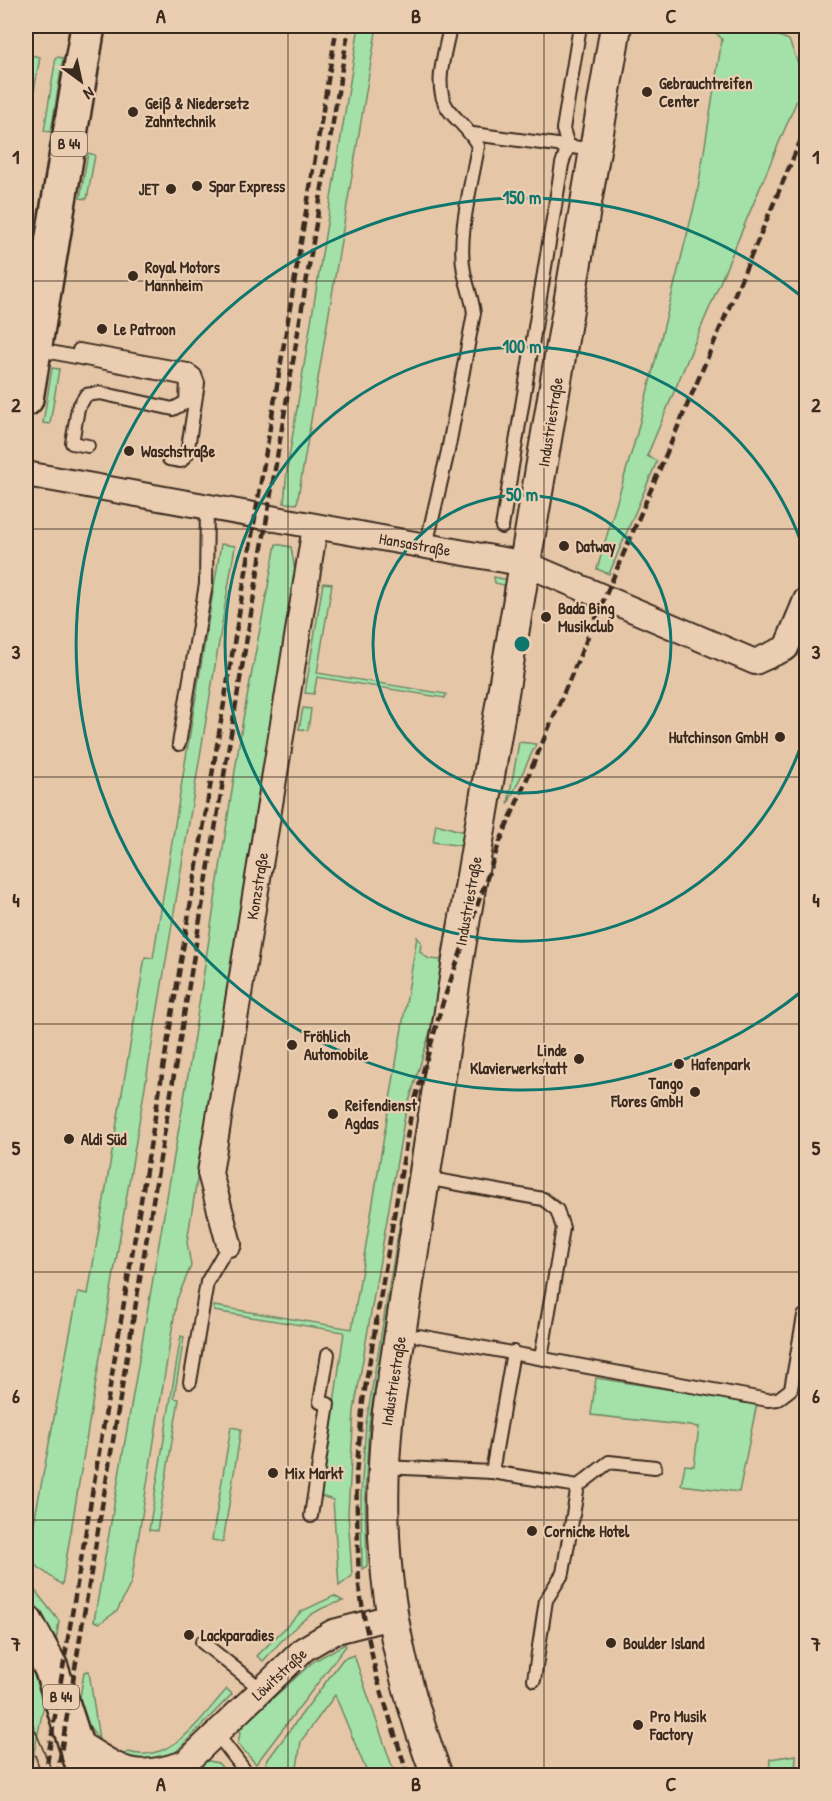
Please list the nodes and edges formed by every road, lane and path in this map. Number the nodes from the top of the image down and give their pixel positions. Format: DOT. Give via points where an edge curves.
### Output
graph roads {
  1 [pos="88,26"];
  2 [pos="450,26"];
  3 [pos="580,26"];
  4 [pos="616,26"];
  5 [pos="472,134"];
  6 [pos="581,148"];
  7 [pos="34,345"];
  8 [pos="524,393"];
  9 [pos="544,396"];
  10 [pos="26,399"];
  11 [pos="88,446"];
  12 [pos="169,459"];
  13 [pos="26,474"];
  14 [pos="207,507"];
  15 [pos="315,527"];
  16 [pos="502,527"];
  17 [pos="428,537"];
  18 [pos="526,564"];
  19 [pos="807,600"];
  20 [pos="179,744"];
  21 [pos="425,1178"];
  22 [pos="229,1244"];
  23 [pos="804,1316"];
  24 [pos="419,1336"];
  25 [pos="513,1352"];
  26 [pos="328,1354"];
  27 [pos="541,1358"];
  28 [pos="190,1382"];
  29 [pos="382,1467"];
  30 [pos="655,1467"];
  31 [pos="492,1472"];
  32 [pos="578,1486"];
  33 [pos="311,1516"];
  34 [pos="391,1617"];
  35 [pos="26,1622"];
  36 [pos="202,1642"];
  37 [pos="534,1680"];
  38 [pos="261,1689"];
  39 [pos="216,1733"];
  40 [pos="77,1742"];
  41 [pos="179,1769"];
  42 [pos="86,1776"];
  43 [pos="249,1776"];
  44 [pos="437,1776"];
  1 -- 7 [label="main road, B 44" via="41,276"];
  2 -- 5 [label="lane" via="440,84 447,107"];
  3 -- 6 [label="lane" via="563,129"];
  4 -- 6 [label="street, Industriestraße"];
  5 -- 6 [label="lane"];
  5 -- 17 [label="lane" via="478,146 464,271 474,313"];
  6 -- 8 [label="lane" via="562,164"];
  6 -- 9 [label="street, Industriestraße"];
  7 -- 10 [label="main road, B 44"];
  7 -- 11 [label="lane" via="187,381 186,402 173,409 100,393 86,396 78,408 72,443"];
  7 -- 12 [label="lane" via="188,370 195,375 198,384 187,454 181,461"];
  8 -- 9 [label="lane"];
  8 -- 16 [label="lane"];
  9 -- 18 [label="street, Industriestraße"];
  13 -- 14 [label="street, Hansastraße"];
  14 -- 15 [label="street, Hansastraße"];
  14 -- 20 [label="lane" via="206,584"];
  15 -- 17 [label="street, Hansastraße"];
  15 -- 22 [label="street, Konzstraße" via="210,1173"];
  17 -- 18 [label="street, Hansastraße"];
  18 -- 19 [label="street, Hansastraße" via="755,662 786,648"];
  18 -- 21 [label="street, Industriestraße"];
  21 -- 27 [label="lane" via="543,1199 557,1210 563,1228"];
  21 -- 29 [label="street, Industriestraße"];
  22 -- 28 [label="lane" via="207,1282"];
  23 -- 27 [label="lane" via="793,1382 786,1395 778,1399 598,1371"];
  24 -- 25 [label="lane"];
  25 -- 27 [label="lane"];
  25 -- 31 [label="lane"];
  26 -- 33 [label="lane" via="320,1402 328,1404"];
  29 -- 31 [label="lane"];
  29 -- 34 [label="street, Industriestraße"];
  30 -- 32 [label="lane" via="609,1462"];
  31 -- 32 [label="lane"];
  32 -- 37 [label="lane" via="562,1573 546,1600"];
  34 -- 38 [label="street, Löwitstraße" via="325,1635 293,1658"];
  34 -- 44 [label="street, Industriestraße" via="405,1682"];
  35 -- 40 [label="main road, B 44" via="51,1668"];
  36 -- 38 [label="lane"];
  38 -- 39 [label="street, Löwitstraße"];
  39 -- 41 [label="street, Löwitstraße"];
  39 -- 43 [label="lane"];
  40 -- 41 [label="street, Löwitstraße" via="134,1773"];
  40 -- 42 [label="main road, B 44"];
}
